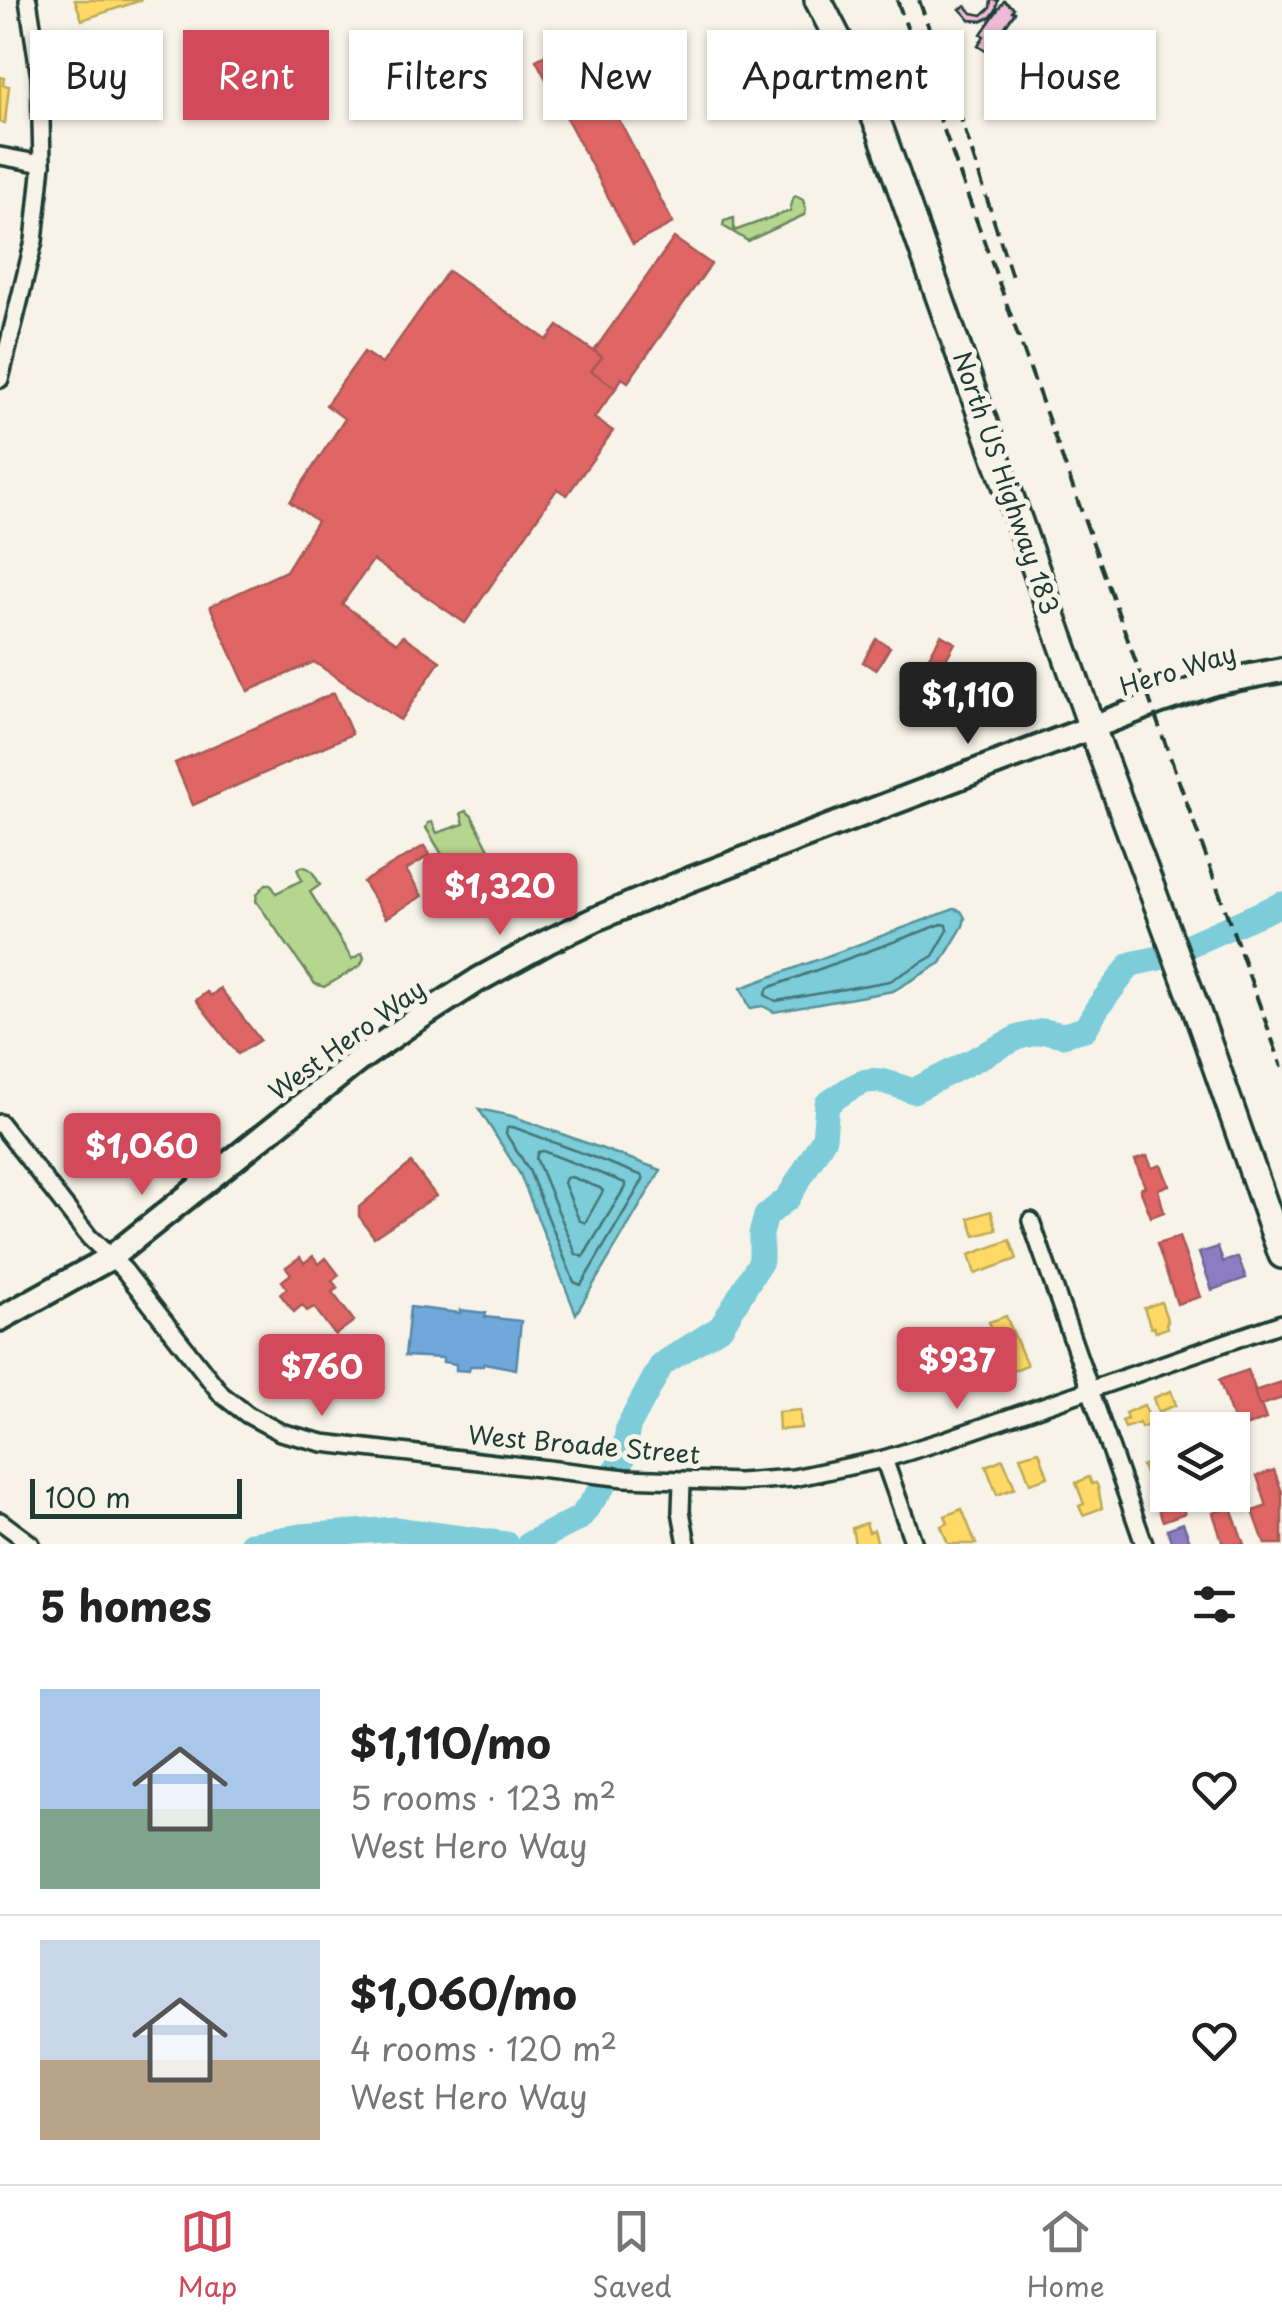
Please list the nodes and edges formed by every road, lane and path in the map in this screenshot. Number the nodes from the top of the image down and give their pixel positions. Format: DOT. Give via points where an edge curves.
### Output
graph roads {
  1 [pos="28,0"];
  2 [pos="818,0"];
  3 [pos="0,156"];
  4 [pos="42,164"];
  5 [pos="0,379"];
  6 [pos="1282,670"];
  7 [pos="1092,728"];
  8 [pos="0,1123"];
  9 [pos="1030,1221"];
  10 [pos="1282,1255"];
  11 [pos="110,1258"];
  12 [pos="0,1319"];
  13 [pos="1282,1323"];
  14 [pos="1089,1390"];
  15 [pos="884,1459"];
  16 [pos="682,1482"];
  17 [pos="0,1520"];
  18 [pos="682,1543"];
  19 [pos="31,1544"];
  20 [pos="914,1544"];
  21 [pos="1144,1544"];
  1 -- 4 [label="street" via="40,77"];
  2 -- 7 [label="main road, North US Highway 183" via="880,129"];
  3 -- 4 [label="street"];
  4 -- 5 [label="street" via="34,241"];
  6 -- 7 [label="main road, Hero Way" via="1214,683"];
  7 -- 10 [label="main road, North US Highway 183"];
  7 -- 11 [label="main road, West Hero Way" via="689,880 548,942 360,1059"];
  8 -- 11 [label="street, West Broade Street"];
  9 -- 14 [label="street"];
  11 -- 12 [label="main road, West Hero Way"];
  11 -- 16 [label="street, West Broade Street" via="222,1395 280,1432 367,1449"];
  13 -- 14 [label="street, West Broade Street"];
  14 -- 15 [label="street, West Broade Street"];
  14 -- 21 [label="street"];
  15 -- 16 [label="street, West Broade Street" via="793,1478"];
  15 -- 20 [label="street"];
  16 -- 18 [label="street"];
  17 -- 19 [label="street"];
}
